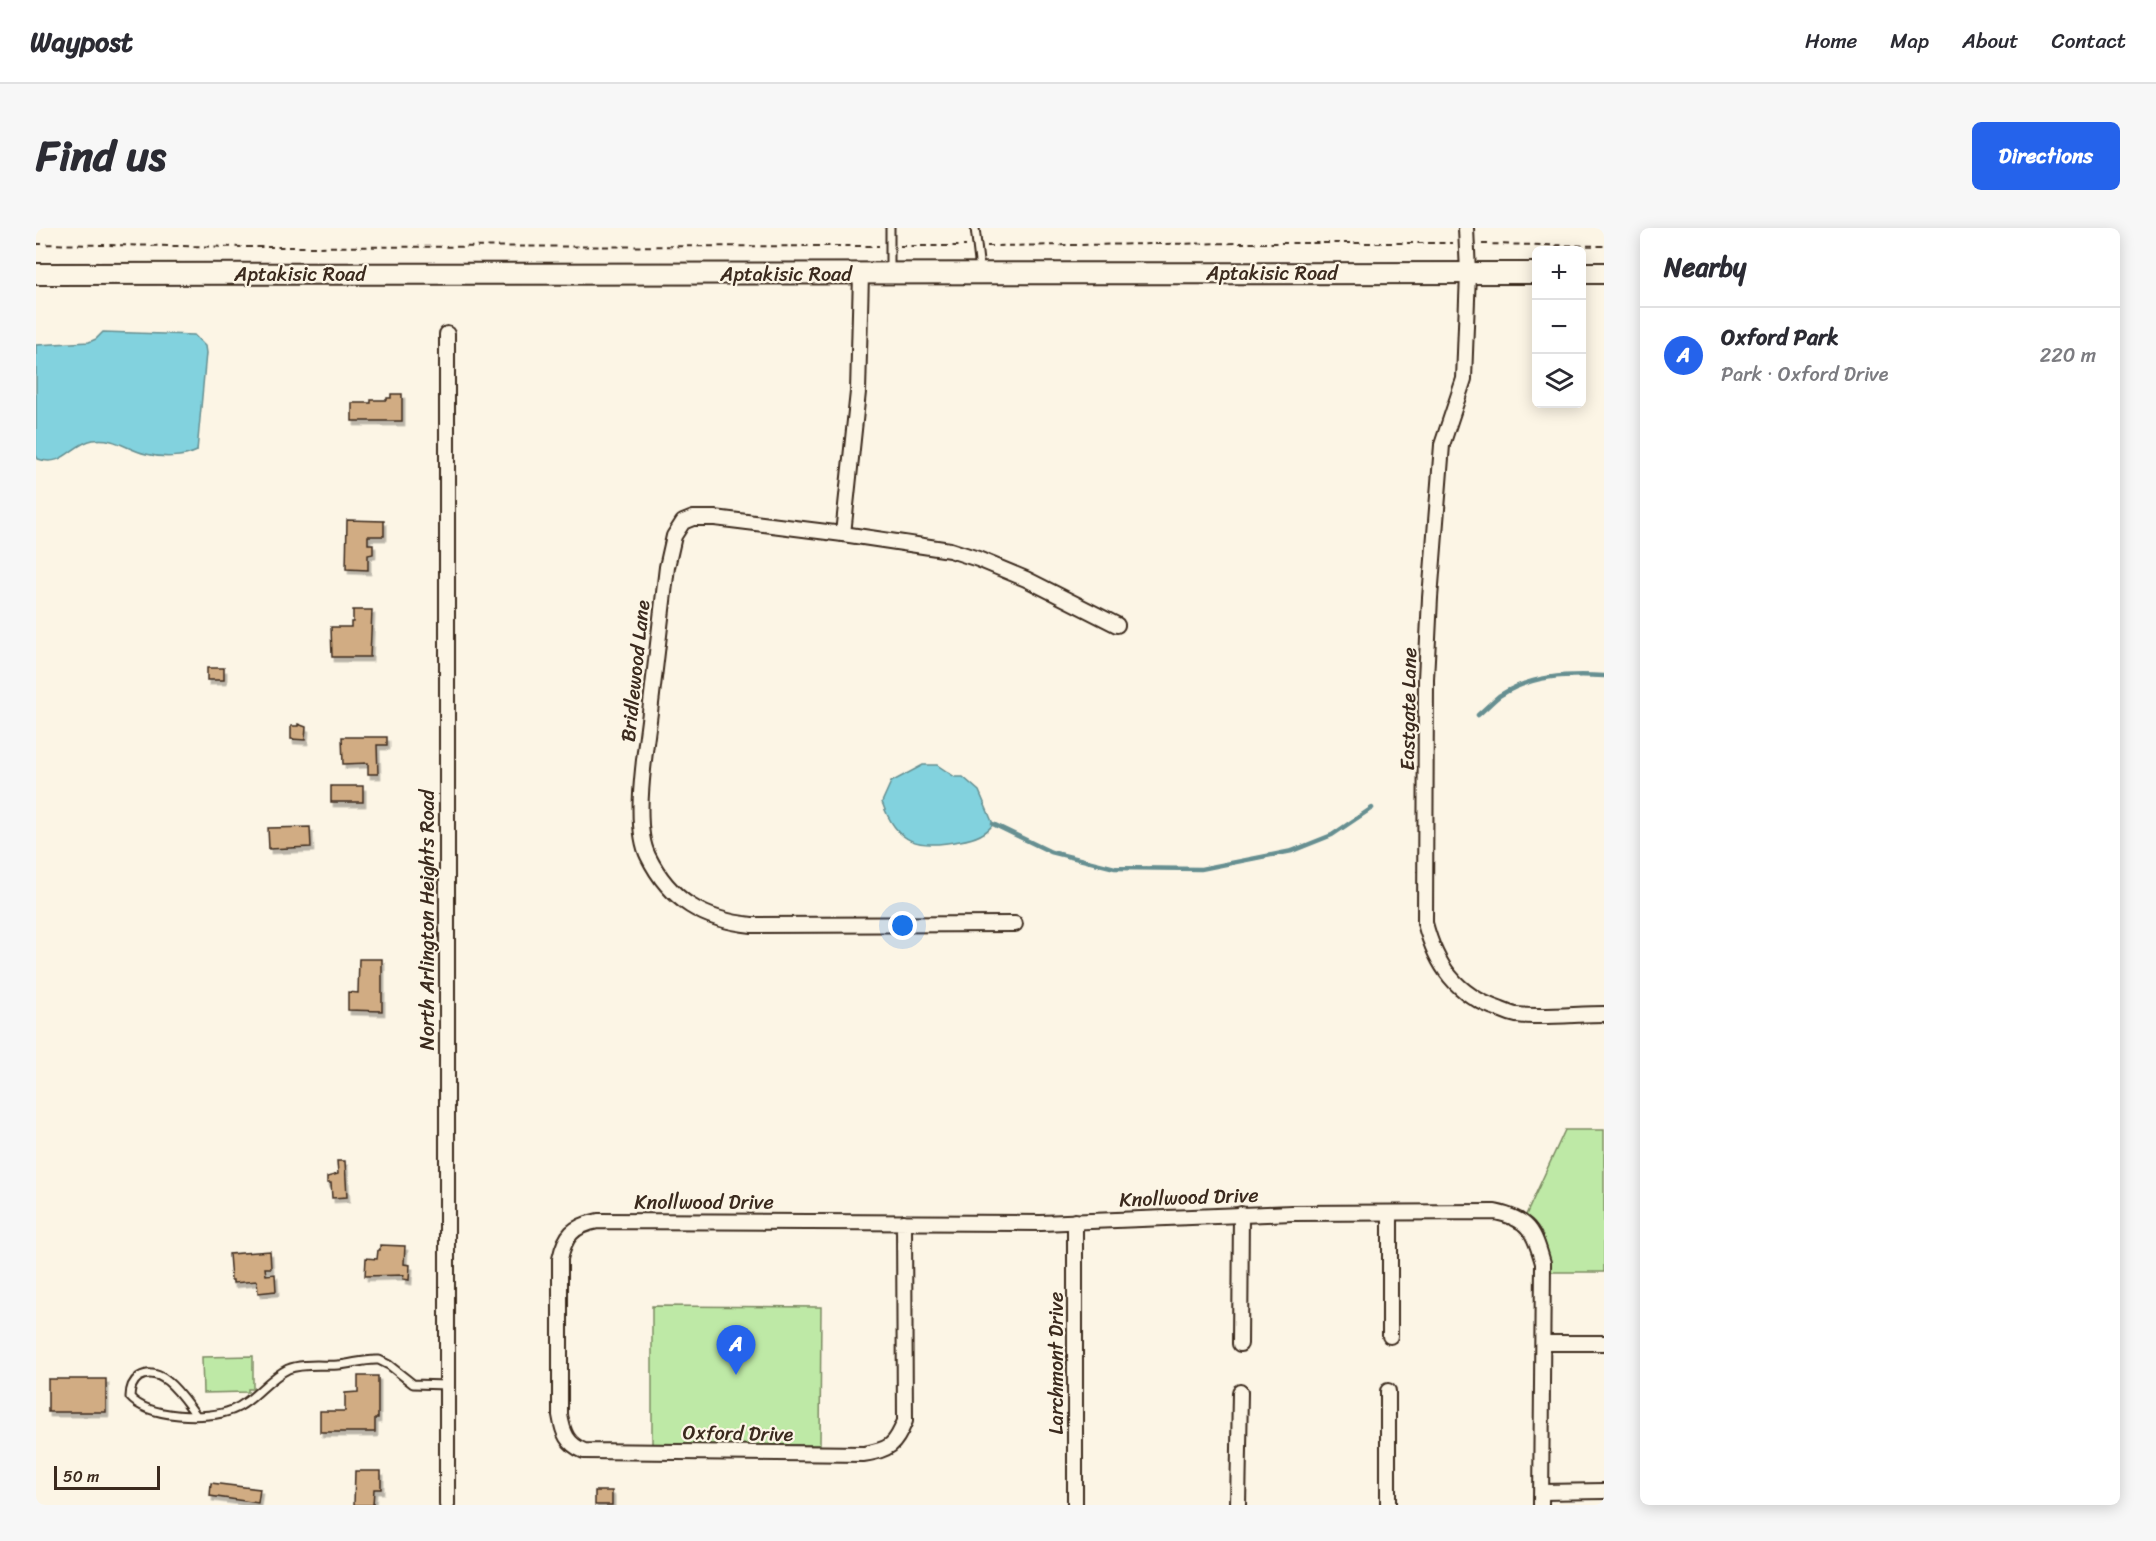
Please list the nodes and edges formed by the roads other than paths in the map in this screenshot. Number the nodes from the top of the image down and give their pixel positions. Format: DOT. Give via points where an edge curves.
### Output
graph roads {
  1 [pos="890,228"];
  2 [pos="975,228"];
  3 [pos="1466,228"];
  4 [pos="1468,273"];
  5 [pos="1532,273"];
  6 [pos="1586,273"];
  7 [pos="1604,273"];
  8 [pos="36,274"];
  9 [pos="861,274"];
  10 [pos="891,274"];
  11 [pos="981,274"];
  12 [pos="447,334"];
  13 [pos="843,534"];
  14 [pos="1117,626"];
  15 [pos="1015,924"];
  16 [pos="1604,1014"];
  17 [pos="1390,1213"];
  18 [pos="1241,1214"];
  19 [pos="1075,1221"];
  20 [pos="904,1222"];
  21 [pos="570,1234"];
  22 [pos="1390,1336"];
  23 [pos="1543,1343"];
  24 [pos="1604,1343"];
  25 [pos="1240,1344"];
  26 [pos="447,1385"];
  27 [pos="1388,1391"];
  28 [pos="1240,1392"];
  29 [pos="196,1416"];
  30 [pos="1604,1491"];
  31 [pos="1542,1498"];
  32 [pos="447,1505"];
  33 [pos="1076,1505"];
  34 [pos="1239,1505"];
  35 [pos="1388,1505"];
  1 -- 10 [label="lane"];
  2 -- 11 [label="lane"];
  3 -- 4 [label="street, Eastgate Lane"];
  4 -- 5 [label="main road, Aptakisic Road"];
  4 -- 11 [label="main road, Aptakisic Road"];
  4 -- 16 [label="street, Eastgate Lane" via="1464,379 1442,446 1430,598 1425,923 1431,946 1446,972 1462,990 1483,1004 1515,1015"];
  6 -- 7 [label="main road"];
  8 -- 9 [label="main road, Aptakisic Road"];
  9 -- 10 [label="main road, Aptakisic Road"];
  9 -- 13 [label="street" via="858,392"];
  10 -- 11 [label="main road, Aptakisic Road"];
  12 -- 26 [label="street, North Arlington Heights Road"];
  13 -- 14 [label="street, Bridlewood Lane" via="950,550 978,559"];
  13 -- 15 [label="street, Bridlewood Lane" via="715,518 693,518 678,527 667,567 641,795 642,837 647,855 677,897 730,923"];
  17 -- 18 [label="street, Knollwood Drive"];
  17 -- 22 [label="street"];
  17 -- 23 [label="street, Knollwood Drive" via="1495,1212 1525,1223 1536,1237 1543,1263"];
  18 -- 19 [label="street, Knollwood Drive"];
  18 -- 25 [label="street"];
  19 -- 20 [label="street, Knollwood Drive"];
  19 -- 33 [label="street, Larchmont Drive"];
  20 -- 21 [label="street, Knollwood Drive" via="598,1221 581,1224"];
  20 -- 21 [label="street, Oxford Drive" via="906,1421 899,1438 887,1450 864,1454 584,1451 572,1446 563,1433 560,1416 560,1259"];
  23 -- 24 [label="street"];
  23 -- 31 [label="street, Knollwood Drive"];
  26 -- 29 [label="lane" via="413,1383 379,1360 301,1367 287,1370 232,1410"];
  26 -- 32 [label="street, North Arlington Heights Road"];
  27 -- 35 [label="street"];
  28 -- 34 [label="street"];
  29 -- 29 [label="lane" via="160,1412 134,1402 130,1389 138,1378 156,1374 169,1382"];
  30 -- 31 [label="street"];
}
